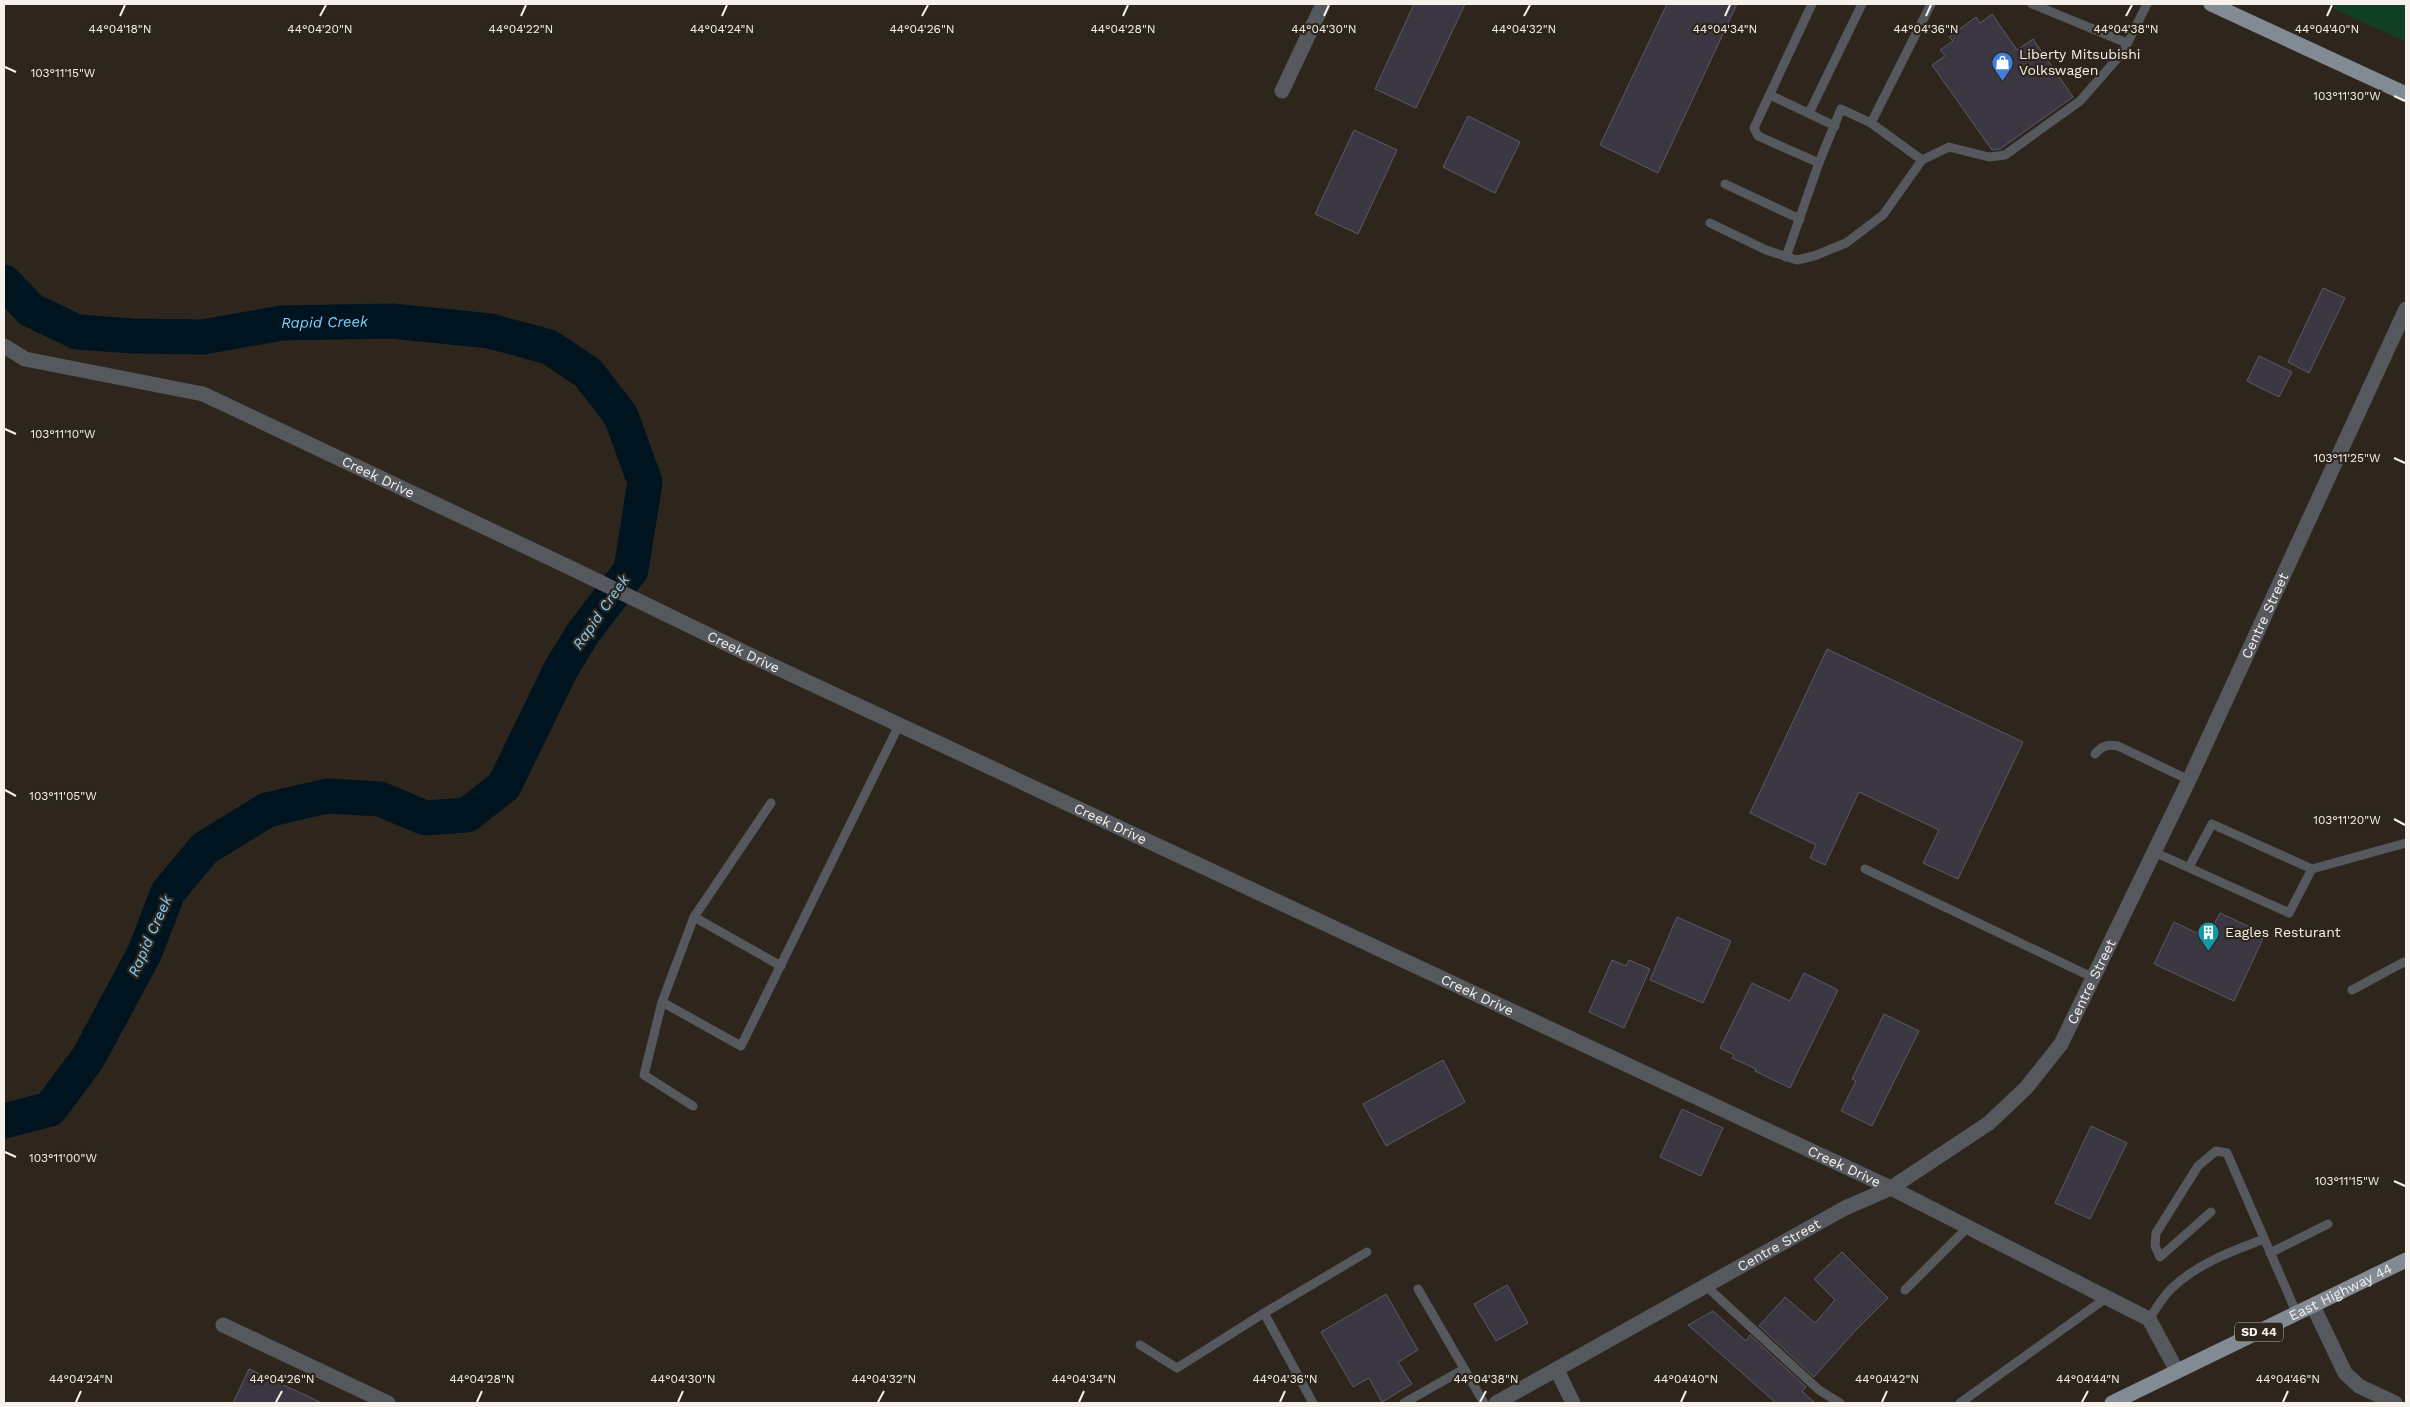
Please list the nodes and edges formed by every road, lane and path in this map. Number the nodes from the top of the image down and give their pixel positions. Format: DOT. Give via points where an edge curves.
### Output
graph roads {
  1 [pos="1323,4"];
  2 [pos="1812,4"];
  3 [pos="1862,4"];
  4 [pos="1931,4"];
  5 [pos="2032,4"];
  6 [pos="2147,4"];
  7 [pos="2211,4"];
  8 [pos="2127,43"];
  9 [pos="1282,91"];
  10 [pos="2406,94"];
  11 [pos="1770,95"];
  12 [pos="1809,114"];
  13 [pos="1871,123"];
  14 [pos="1835,126"];
  15 [pos="1922,160"];
  16 [pos="1819,163"];
  17 [pos="1724,184"];
  18 [pos="1800,219"];
  19 [pos="1710,223"];
  20 [pos="1786,256"];
  21 [pos="2406,309"];
  22 [pos="4,346"];
  23 [pos="899,725"];
  24 [pos="2095,754"];
  25 [pos="2189,780"];
  26 [pos="771,803"];
  27 [pos="2406,843"];
  28 [pos="2154,852"];
  29 [pos="2189,867"];
  30 [pos="1865,869"];
  31 [pos="2312,869"];
  32 [pos="694,917"];
  33 [pos="2406,963"];
  34 [pos="781,966"];
  35 [pos="2094,978"];
  36 [pos="2352,990"];
  37 [pos="662,1002"];
  38 [pos="694,1106"];
  39 [pos="1891,1188"];
  40 [pos="2211,1212"];
  41 [pos="2328,1224"];
  42 [pos="1968,1227"];
  43 [pos="2264,1239"];
  44 [pos="1367,1252"];
  45 [pos="2270,1253"];
  46 [pos="2406,1260"];
  47 [pos="1706,1286"];
  48 [pos="1418,1289"];
  49 [pos="1905,1290"];
  50 [pos="2106,1298"];
  51 [pos="2313,1306"];
  52 [pos="1264,1314"];
  53 [pos="2296,1314"];
  54 [pos="2149,1319"];
  55 [pos="222,1325"];
  56 [pos="1140,1345"];
  57 [pos="1464,1369"];
  58 [pos="1557,1370"];
  59 [pos="2177,1371"];
  60 [pos="388,1403"];
  61 [pos="1313,1403"];
  62 [pos="1404,1403"];
  63 [pos="1484,1403"];
  64 [pos="1496,1403"];
  65 [pos="1573,1403"];
  66 [pos="1840,1403"];
  67 [pos="1960,1403"];
  68 [pos="2112,1403"];
  69 [pos="2395,1403"];
  1 -- 9 [label="street"];
  2 -- 11 [label="lane"];
  3 -- 12 [label="lane"];
  4 -- 13 [label="lane"];
  5 -- 8 [label="lane"];
  6 -- 8 [label="lane"];
  7 -- 10 [label="main road"];
  8 -- 15 [label="lane" via="2080,101 2005,155 1989,157 1949,147"];
  11 -- 12 [label="lane"];
  11 -- 16 [label="lane" via="1754,128 1758,136"];
  12 -- 14 [label="lane"];
  13 -- 14 [label="lane" via="1841,109"];
  13 -- 15 [label="lane"];
  14 -- 16 [label="lane"];
  15 -- 20 [label="lane" via="1883,215 1846,243 1796,260"];
  16 -- 18 [label="lane"];
  17 -- 18 [label="lane"];
  18 -- 20 [label="lane"];
  19 -- 20 [label="lane"];
  21 -- 25 [label="street, Centre Street"];
  22 -- 23 [label="street, Creek Drive" via="25,359 203,394"];
  23 -- 34 [label="lane"];
  23 -- 39 [label="street, Creek Drive"];
  24 -- 25 [label="lane" via="2108,744 2118,746"];
  25 -- 28 [label="street, Centre Street"];
  26 -- 32 [label="lane"];
  27 -- 31 [label="lane"];
  28 -- 29 [label="lane"];
  28 -- 35 [label="street, Centre Street"];
  29 -- 31 [label="lane" via="2212,824"];
  29 -- 31 [label="lane" via="2289,913"];
  30 -- 35 [label="lane"];
  32 -- 34 [label="lane"];
  32 -- 37 [label="lane"];
  33 -- 36 [label="lane"];
  34 -- 37 [label="lane" via="741,1046"];
  35 -- 39 [label="street, Centre Street" via="2061,1044 2026,1088 1989,1122"];
  37 -- 38 [label="lane" via="644,1075"];
  39 -- 42 [label="street, Creek Drive"];
  39 -- 47 [label="street, Centre Street" via="1845,1208"];
  40 -- 43 [label="lane" via="2160,1257 2154,1246 2156,1233 2198,1166 2216,1151 2227,1153"];
  41 -- 45 [label="lane"];
  42 -- 49 [label="lane"];
  42 -- 50 [label="street, Creek Drive"];
  43 -- 45 [label="lane"];
  43 -- 54 [label="lane" via="2197,1269 2171,1288"];
  44 -- 52 [label="lane"];
  45 -- 53 [label="lane"];
  46 -- 51 [label="main road, East Highway 44 / SD 44"];
  47 -- 58 [label="street, Centre Street"];
  47 -- 66 [label="lane" via="1819,1390"];
  48 -- 57 [label="lane"];
  50 -- 54 [label="street, Creek Drive"];
  50 -- 67 [label="lane"];
  51 -- 53 [label="main road, East Highway 44 / SD 44"];
  51 -- 69 [label="street" via="2345,1373 2359,1386"];
  52 -- 56 [label="lane" via="1177,1368"];
  52 -- 61 [label="lane"];
  53 -- 59 [label="main road, East Highway 44 / SD 44"];
  54 -- 59 [label="street"];
  55 -- 60 [label="street"];
  57 -- 62 [label="lane"];
  57 -- 63 [label="lane"];
  58 -- 64 [label="street, Centre Street"];
  58 -- 65 [label="street"];
  59 -- 68 [label="main road, East Highway 44 / SD 44"];
}
